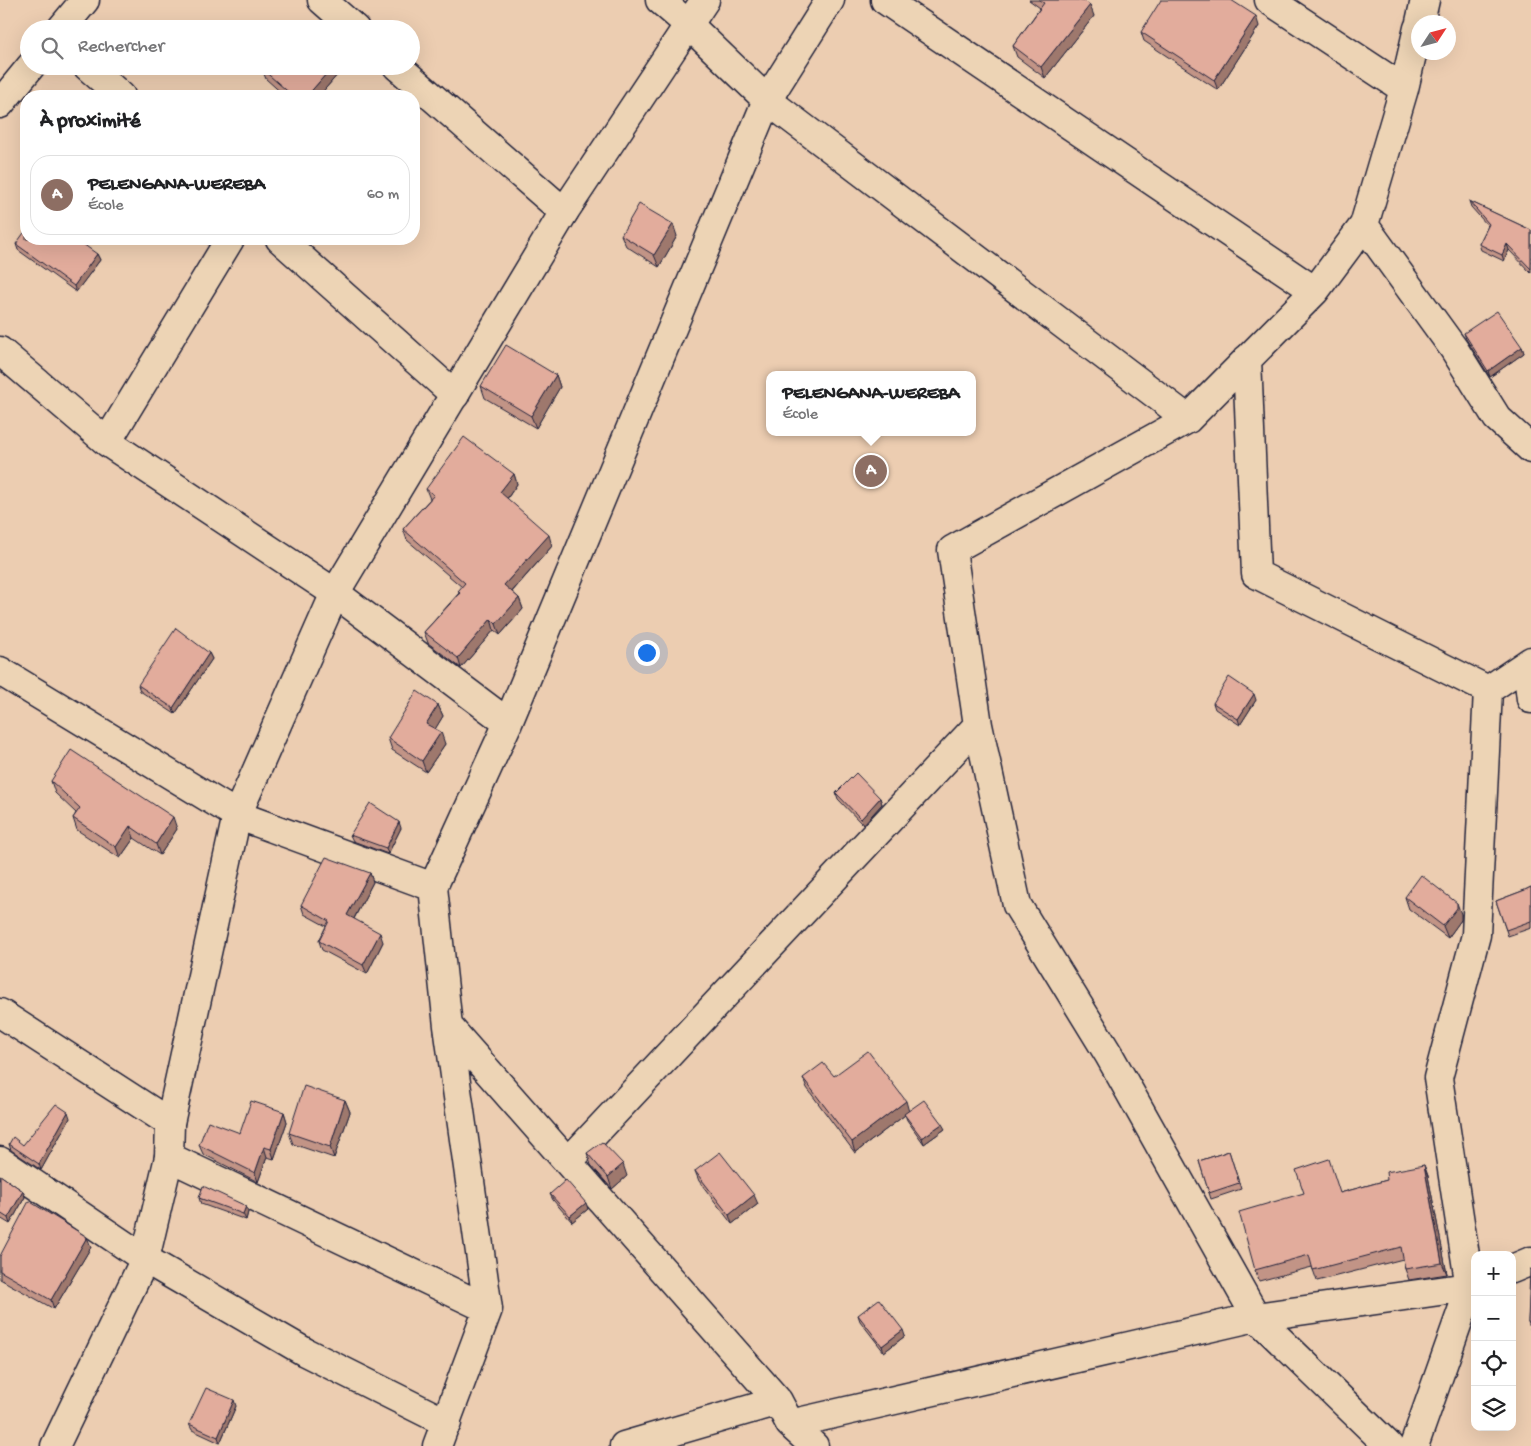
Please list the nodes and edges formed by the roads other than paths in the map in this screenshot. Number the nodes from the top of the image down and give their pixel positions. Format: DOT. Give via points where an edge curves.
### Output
graph roads {
  1 [pos="84,0"];
  2 [pos="322,0"];
  3 [pos="660,0"];
  4 [pos="705,0"];
  5 [pos="830,0"];
  6 [pos="885,0"];
  7 [pos="1268,0"];
  8 [pos="1425,0"];
  9 [pos="1422,15"];
  10 [pos="68,20"];
  11 [pos="345,20"];
  12 [pos="689,24"];
  13 [pos="1411,58"];
  14 [pos="24,75"];
  15 [pos="97,75"];
  16 [pos="407,75"];
  17 [pos="1404,89"];
  18 [pos="114,90"];
  19 [pos="766,100"];
  20 [pos="0,104"];
  21 [pos="564,212"];
  22 [pos="1364,225"];
  23 [pos="226,245"];
  24 [pos="287,245"];
  25 [pos="1315,291"];
  26 [pos="0,351"];
  27 [pos="1247,359"];
  28 [pos="454,395"];
  29 [pos="1188,419"];
  30 [pos="108,442"];
  31 [pos="1531,449"];
  32 [pos="335,593"];
  33 [pos="1529,664"];
  34 [pos="0,670"];
  35 [pos="1488,690"];
  36 [pos="1531,698"];
  37 [pos="508,723"];
  38 [pos="978,725"];
  39 [pos="238,815"];
  40 [pos="433,887"];
  41 [pos="0,1013"];
  42 [pos="448,1026"];
  43 [pos="170,1123"];
  44 [pos="169,1157"];
  45 [pos="0,1161"];
  46 [pos="568,1162"];
  47 [pos="146,1259"];
  48 [pos="1531,1261"];
  49 [pos="1516,1268"];
  50 [pos="1471,1281"];
  51 [pos="1471,1287"];
  52 [pos="1471,1290"];
  53 [pos="488,1309"];
  54 [pos="1256,1318"];
  55 [pos="784,1412"];
  56 [pos="442,1434"];
  57 [pos="55,1446"];
  58 [pos="624,1446"];
  59 [pos="814,1446"];
  60 [pos="1389,1446"];
  61 [pos="1414,1446"];
  1 -- 10 [label="street"];
  2 -- 11 [label="street"];
  3 -- 12 [label="street"];
  4 -- 12 [label="street"];
  5 -- 19 [label="street"];
  6 -- 25 [label="street"];
  7 -- 17 [label="street"];
  8 -- 9 [label="street"];
  12 -- 19 [label="street"];
  12 -- 21 [label="street"];
  13 -- 17 [label="street"];
  14 -- 20 [label="street"];
  15 -- 18 [label="street"];
  16 -- 21 [label="street"];
  17 -- 22 [label="street"];
  19 -- 29 [label="street"];
  19 -- 37 [label="street"];
  21 -- 28 [label="street"];
  22 -- 25 [label="street"];
  22 -- 31 [label="street" via="1454,349 1497,418"];
  23 -- 30 [label="street"];
  24 -- 28 [label="street"];
  25 -- 27 [label="street"];
  26 -- 30 [label="street"];
  27 -- 29 [label="street"];
  27 -- 35 [label="street" via="1256,574"];
  28 -- 32 [label="street"];
  29 -- 38 [label="street" via="952,550"];
  30 -- 32 [label="street"];
  32 -- 37 [label="street"];
  32 -- 39 [label="street"];
  33 -- 35 [label="street"];
  33 -- 36 [label="street"];
  34 -- 39 [label="street"];
  35 -- 50 [label="street" via="1476,935 1438,1078"];
  37 -- 40 [label="street"];
  38 -- 46 [label="street"];
  38 -- 54 [label="street" via="1017,905 1109,1055"];
  39 -- 40 [label="street"];
  39 -- 43 [label="street"];
  40 -- 42 [label="street"];
  41 -- 43 [label="street"];
  42 -- 46 [label="street"];
  42 -- 53 [label="street"];
  43 -- 44 [label="street"];
  44 -- 47 [label="street"];
  44 -- 53 [label="street"];
  45 -- 47 [label="street"];
  46 -- 55 [label="street"];
  47 -- 56 [label="street"];
  47 -- 57 [label="street"];
  48 -- 49 [label="street"];
  51 -- 54 [label="street"];
  52 -- 61 [label="street"];
  53 -- 56 [label="street"];
  54 -- 55 [label="street"];
  54 -- 60 [label="street"];
  55 -- 58 [label="street"];
  55 -- 59 [label="street"];
}
